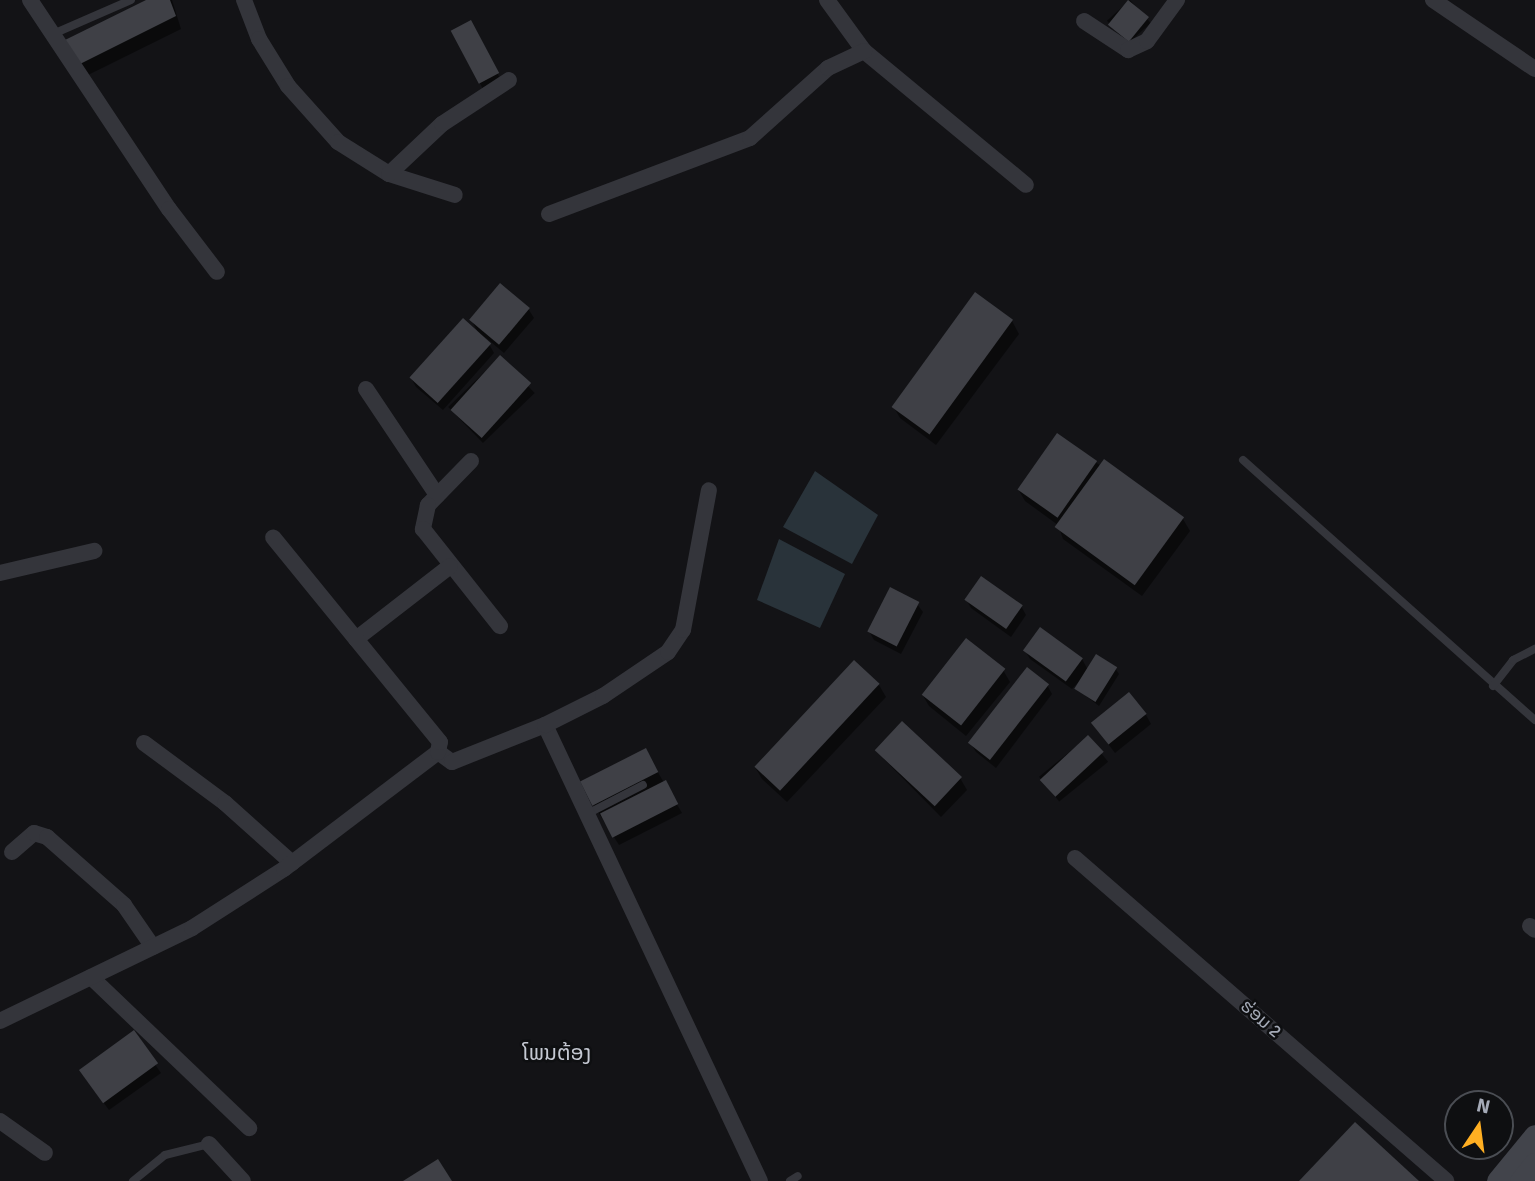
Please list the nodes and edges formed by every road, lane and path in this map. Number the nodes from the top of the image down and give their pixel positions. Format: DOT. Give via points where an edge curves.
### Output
graph roads {
  1 [pos="30,0"];
  2 [pos="131,0"];
  3 [pos="244,0"];
  4 [pos="827,0"];
  5 [pos="1177,0"];
  6 [pos="1433,0"];
  7 [pos="1084,21"];
  8 [pos="50,35"];
  9 [pos="864,51"];
  10 [pos="1535,69"];
  11 [pos="509,80"];
  12 [pos="390,174"];
  13 [pos="1026,185"];
  14 [pos="455,195"];
  15 [pos="549,214"];
  16 [pos="217,272"];
  17 [pos="366,389"];
  18 [pos="1243,460"];
  19 [pos="471,461"];
  20 [pos="709,490"];
  21 [pos="437,495"];
  22 [pos="273,537"];
  23 [pos="94,551"];
  24 [pos="450,566"];
  25 [pos="0,573"];
  26 [pos="500,626"];
  27 [pos="356,639"];
  28 [pos="1535,649"];
  29 [pos="1493,686"];
  30 [pos="1535,720"];
  31 [pos="545,724"];
  32 [pos="144,743"];
  33 [pos="438,752"];
  34 [pos="643,785"];
  35 [pos="587,814"];
  36 [pos="12,852"];
  37 [pos="1075,858"];
  38 [pos="292,863"];
  39 [pos="153,947"];
  40 [pos="91,977"];
  41 [pos="0,1021"];
  42 [pos="0,1121"];
  43 [pos="249,1128"];
  44 [pos="1535,1136"];
  45 [pos="209,1144"];
  46 [pos="45,1153"];
  47 [pos="1535,1164"];
  48 [pos="133,1181"];
  49 [pos="243,1181"];
  50 [pos="760,1181"];
  51 [pos="1446,1181"];
  52 [pos="1497,1181"];
  53 [pos="1521,1181"];
  1 -- 8 [label="street"];
  2 -- 8 [label="lane"];
  3 -- 12 [label="street" via="259,38 288,86 338,142"];
  4 -- 9 [label="street"];
  5 -- 7 [label="street" via="1147,41 1128,50"];
  6 -- 10 [label="street"];
  8 -- 16 [label="street"];
  9 -- 13 [label="street"];
  9 -- 15 [label="street" via="828,68 751,138"];
  11 -- 12 [label="street" via="442,124"];
  12 -- 14 [label="street"];
  17 -- 21 [label="street"];
  18 -- 29 [label="lane"];
  19 -- 21 [label="street"];
  20 -- 31 [label="street" via="678,641 633,677"];
  21 -- 24 [label="street" via="428,505 423,529"];
  22 -- 27 [label="street"];
  23 -- 25 [label="street"];
  24 -- 26 [label="street"];
  24 -- 27 [label="street"];
  27 -- 33 [label="street" via="440,742"];
  28 -- 29 [label="lane" via="1513,660"];
  29 -- 30 [label="lane"];
  31 -- 33 [label="street" via="452,762"];
  31 -- 35 [label="street"];
  32 -- 38 [label="street" via="225,803"];
  33 -- 38 [label="street"];
  34 -- 35 [label="lane"];
  35 -- 50 [label="street"];
  36 -- 39 [label="street" via="34,833 47,837 129,910"];
  37 -- 51 [label="street, ຮ່ອມ 2"];
  38 -- 39 [label="street" via="192,928"];
  39 -- 40 [label="street"];
  40 -- 41 [label="street"];
  40 -- 43 [label="street"];
  42 -- 46 [label="street"];
  44 -- 52 [label="main road"];
  45 -- 48 [label="lane" via="164,1156"];
  45 -- 49 [label="street"];
  47 -- 53 [label="main road"];
}
